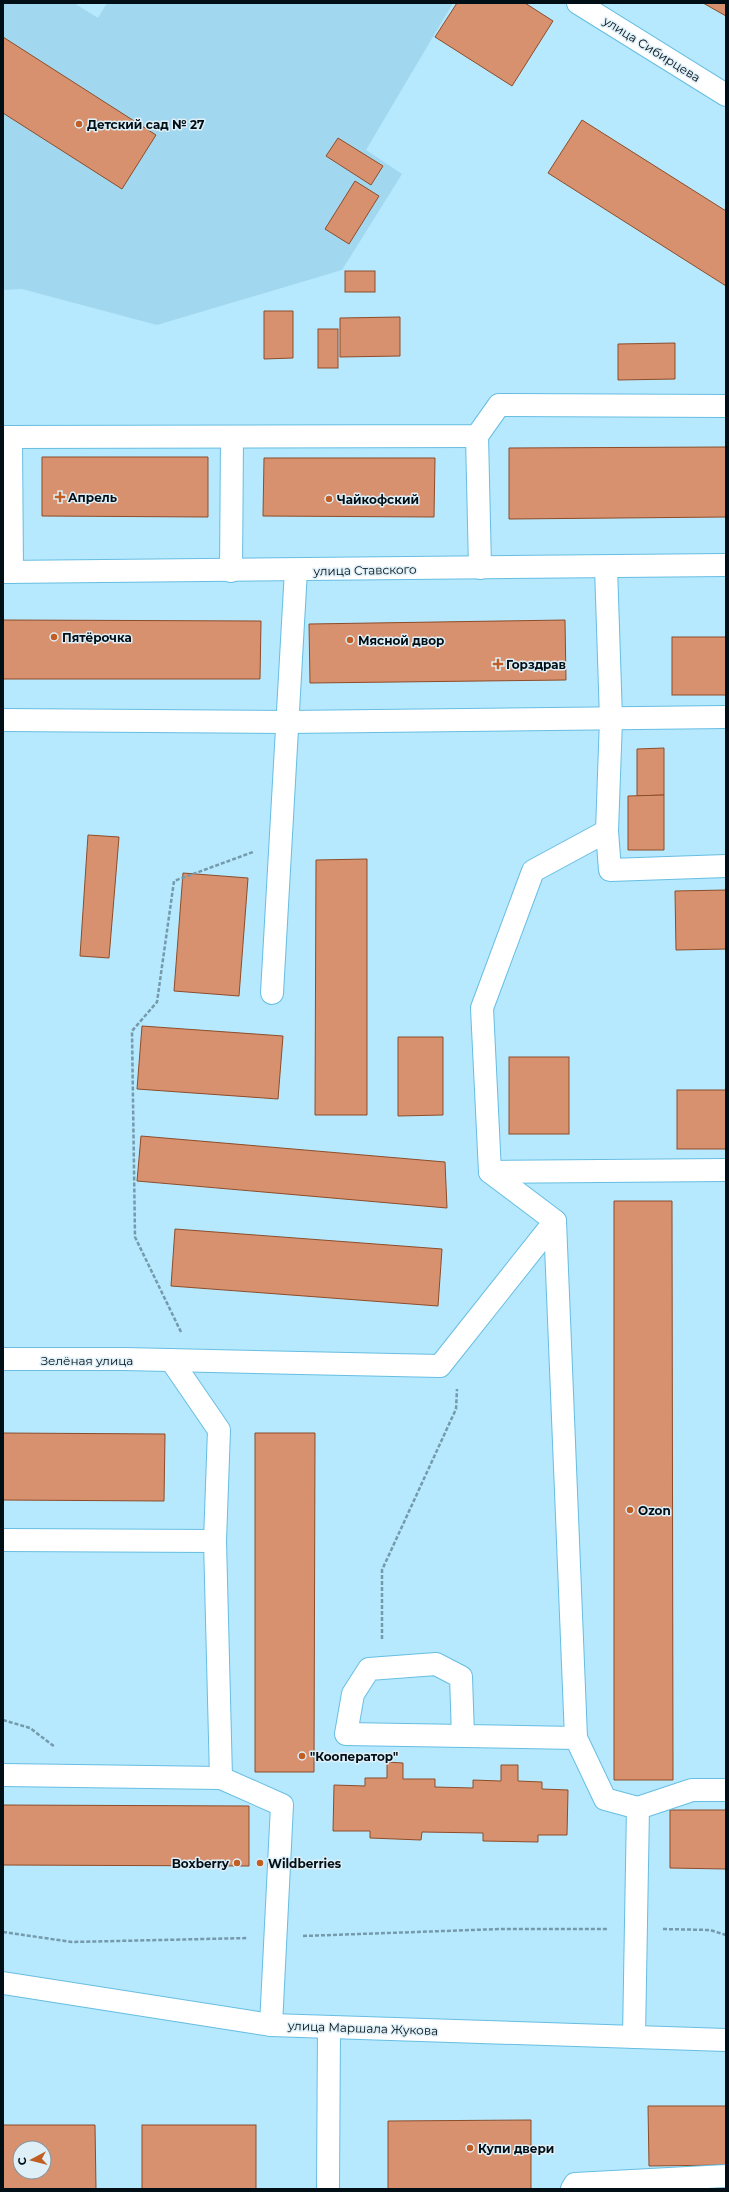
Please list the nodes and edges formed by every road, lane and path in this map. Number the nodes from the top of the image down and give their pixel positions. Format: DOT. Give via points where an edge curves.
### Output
graph roads {
  1 [pos="578,3"];
  2 [pos="726,95"];
  3 [pos="726,406"];
  4 [pos="478,436"];
  5 [pos="232,437"];
  6 [pos="7,438"];
  7 [pos="726,565"];
  8 [pos="606,567"];
  9 [pos="480,568"];
  10 [pos="296,570"];
  11 [pos="231,571"];
  12 [pos="7,572"];
  13 [pos="726,717"];
  14 [pos="611,719"];
  15 [pos="3,720"];
  16 [pos="287,722"];
  17 [pos="607,831"];
  18 [pos="256,844"];
  19 [pos="726,866"];
  20 [pos="272,993"];
  21 [pos="726,1170"];
  22 [pos="490,1172"];
  23 [pos="555,1221"];
  24 [pos="3,1359"];
  25 [pos="171,1360"];
  26 [pos="195,1361"];
  27 [pos="457,1386"];
  28 [pos="3,1540"];
  29 [pos="215,1540"];
  30 [pos="383,1668"];
  31 [pos="463,1736"];
  32 [pos="576,1738"];
  33 [pos="3,1775"];
  34 [pos="221,1778"];
  35 [pos="726,1790"];
  36 [pos="638,1808"];
  37 [pos="635,1929"];
  38 [pos="3,1932"];
  39 [pos="726,1935"];
  40 [pos="276,1937"];
  41 [pos="3,1983"];
  42 [pos="271,2025"];
  43 [pos="329,2027"];
  44 [pos="634,2036"];
  45 [pos="726,2040"];
  46 [pos="726,2176"];
  47 [pos="328,2189"];
  48 [pos="572,2189"];
  1 -- 2 [label="street, улица Сибирцева"];
  3 -- 4 [label="street" via="499,405"];
  4 -- 5 [label="street"];
  4 -- 9 [label="street"];
  5 -- 6 [label="street"];
  5 -- 11 [label="street"];
  6 -- 12 [label="street"];
  7 -- 8 [label="street, улица Ставского"];
  8 -- 9 [label="street, улица Ставского"];
  8 -- 14 [label="street"];
  9 -- 10 [label="street, улица Ставского"];
  10 -- 11 [label="street, улица Ставского"];
  10 -- 16 [label="street"];
  11 -- 12 [label="street, улица Ставского"];
  13 -- 14 [label="street"];
  14 -- 16 [label="street"];
  14 -- 17 [label="street"];
  15 -- 16 [label="street"];
  16 -- 20 [label="street"];
  17 -- 19 [label="street" via="610,870"];
  17 -- 22 [label="street" via="533,872 482,1008"];
  18 -- 26 [label="path" via="255,852 174,881 157,1002 132,1031 135,1237"];
  21 -- 22 [label="street"];
  22 -- 23 [label="street"];
  23 -- 26 [label="street, Зелёная улица" via="440,1366"];
  23 -- 32 [label="street"];
  24 -- 25 [label="street, Зелёная улица"];
  25 -- 26 [label="street, Зелёная улица"];
  25 -- 29 [label="street" via="219,1430"];
  27 -- 30 [label="path" via="456,1408 382,1570"];
  28 -- 29 [label="street"];
  29 -- 34 [label="street"];
  30 -- 31 [label="street" via="436,1664 461,1677"];
  30 -- 31 [label="street" via="369,1669 353,1694 346,1734"];
  31 -- 32 [label="street"];
  32 -- 36 [label="street" via="605,1799"];
  33 -- 34 [label="street"];
  34 -- 40 [label="street" via="282,1805"];
  35 -- 36 [label="street" via="692,1790"];
  36 -- 37 [label="street"];
  37 -- 39 [label="path" via="710,1930"];
  37 -- 40 [label="path" via="500,1929"];
  37 -- 44 [label="street"];
  38 -- 40 [label="path" via="72,1942"];
  40 -- 42 [label="street"];
  41 -- 42 [label="street, улица Маршала Жукова"];
  42 -- 43 [label="street, улица Маршала Жукова"];
  43 -- 44 [label="street, улица Маршала Жукова"];
  43 -- 47 [label="street"];
  44 -- 45 [label="street, улица Маршала Жукова"];
  46 -- 48 [label="street" via="576,2184"];
}
